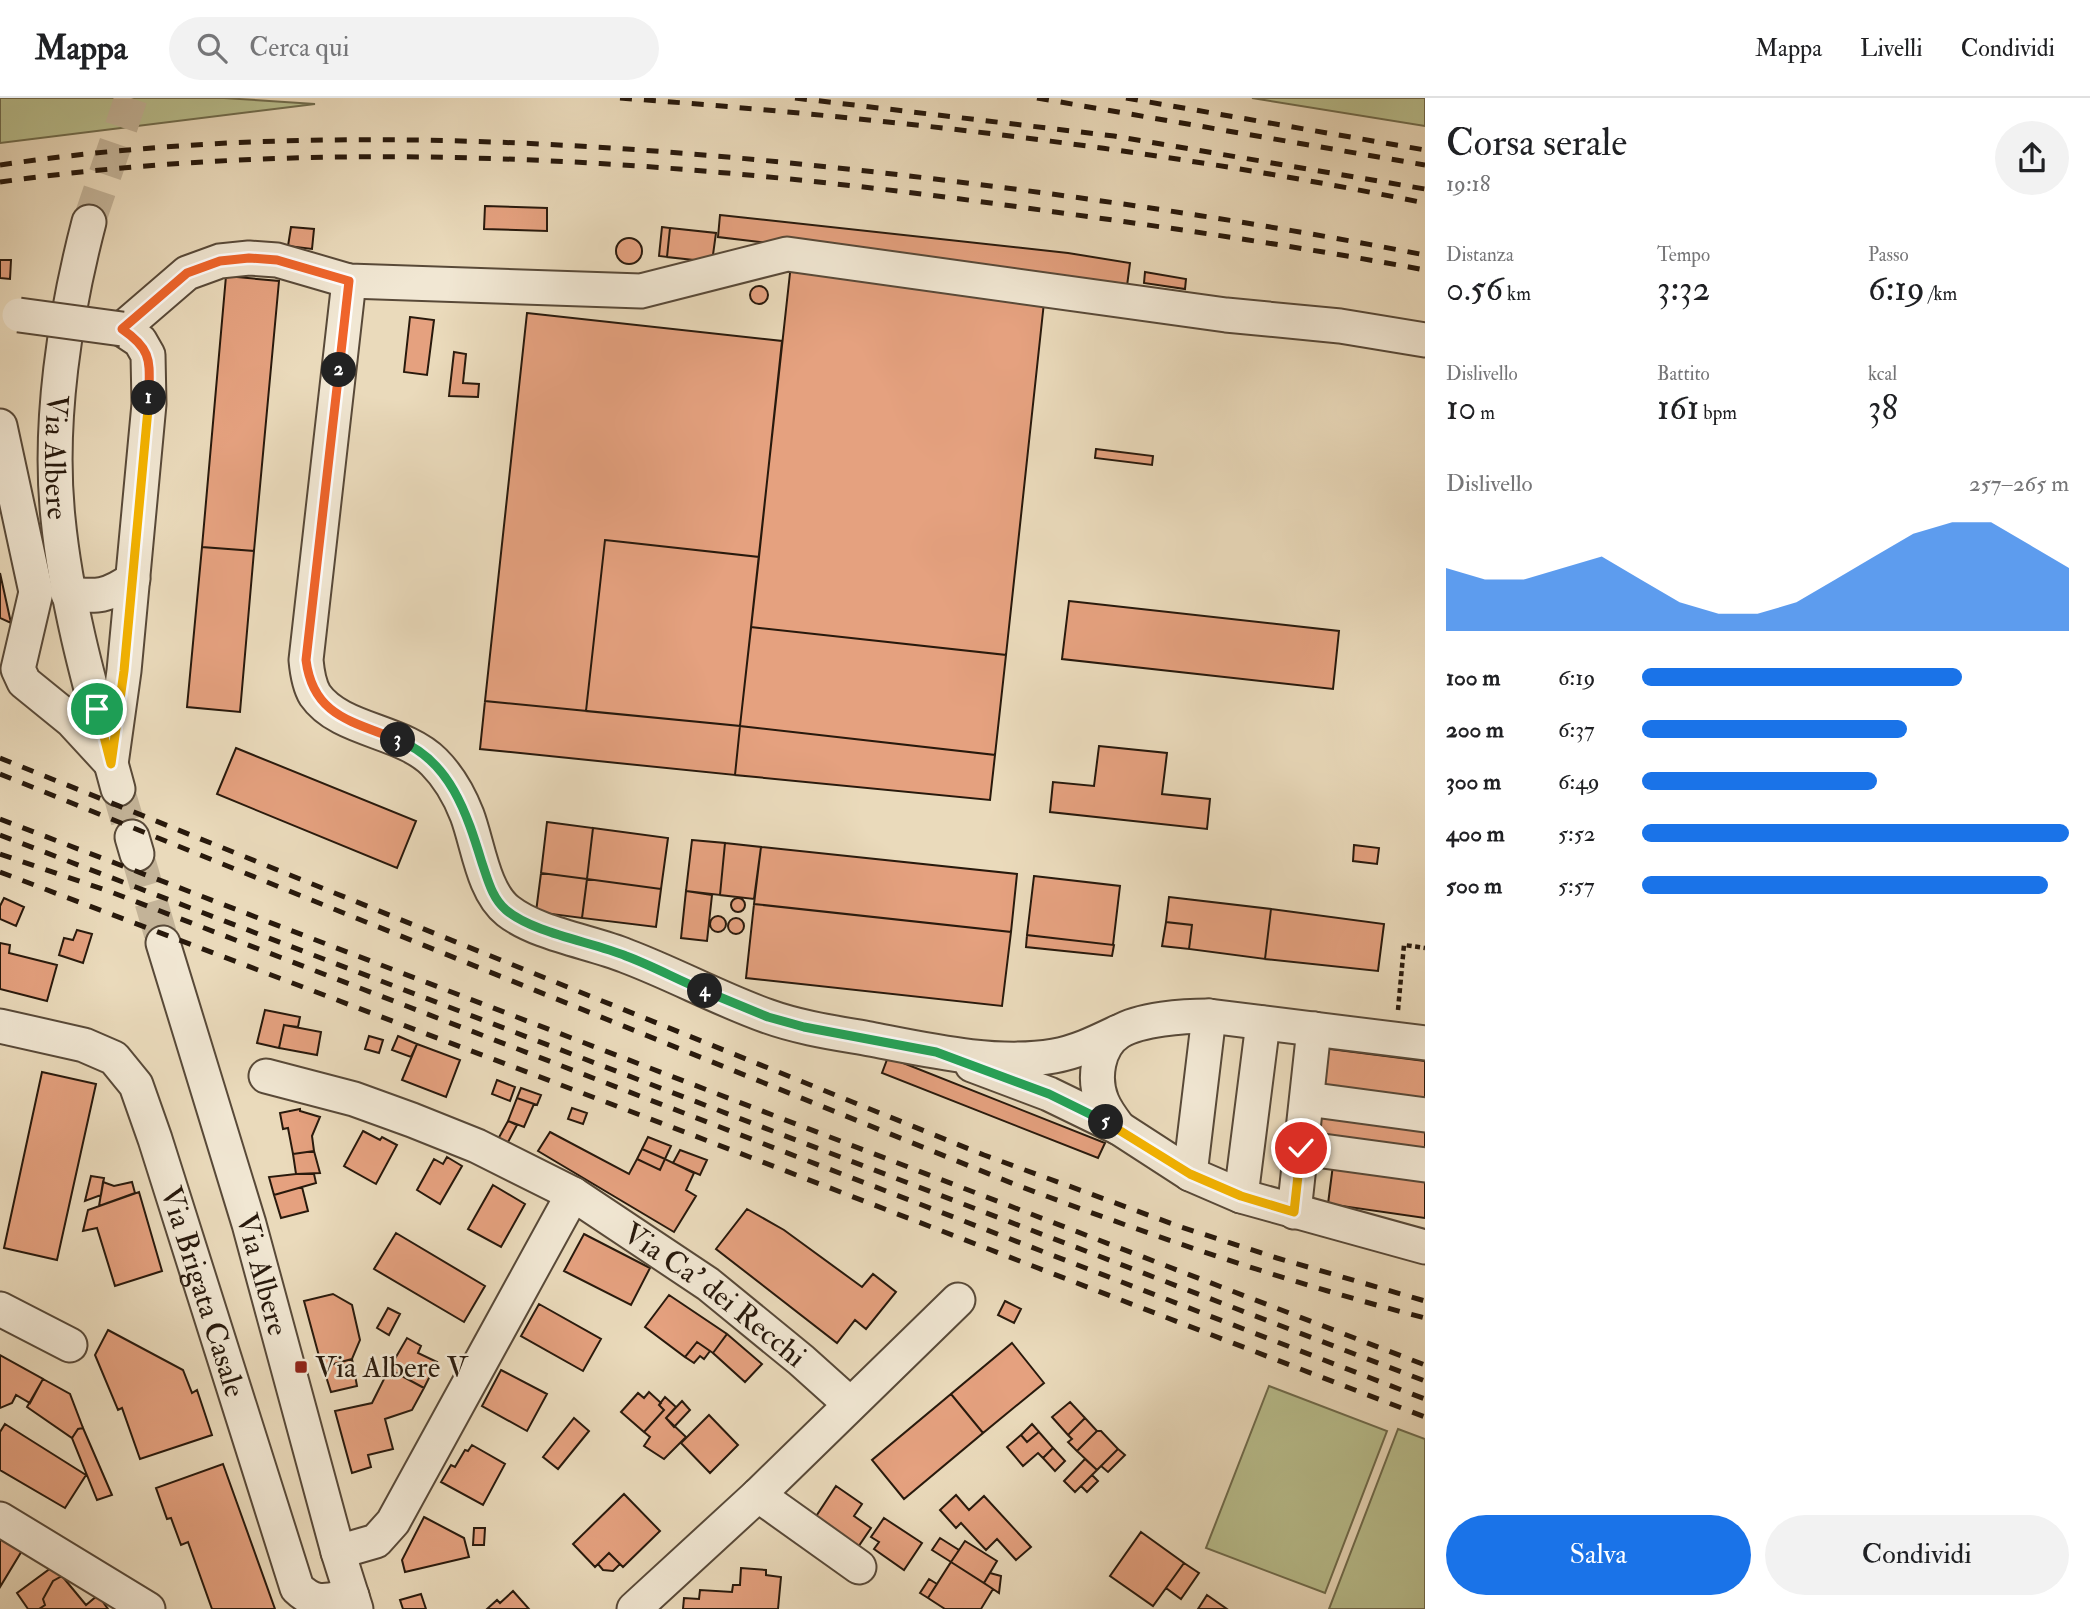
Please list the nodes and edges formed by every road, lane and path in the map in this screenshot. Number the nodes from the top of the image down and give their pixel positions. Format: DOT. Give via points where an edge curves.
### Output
graph roads {
  1 [pos="89,222"];
  2 [pos="349,281"];
  3 [pos="9,317"];
  4 [pos="122,329"];
  5 [pos="1425,340"];
  6 [pos="0,426"];
  7 [pos="133,579"];
  8 [pos="68,594"];
  9 [pos="83,655"];
  10 [pos="24,682"];
  11 [pos="114,776"];
  12 [pos="163,943"];
  13 [pos="1425,948"];
  14 [pos="1209,1016"];
  15 [pos="1264,1023"];
  16 [pos="0,1026"];
  17 [pos="1314,1029"];
  18 [pos="1118,1032"];
  19 [pos="1410,1042"];
  20 [pos="936,1052"];
  21 [pos="266,1076"];
  22 [pos="1307,1099"];
  23 [pos="1425,1115"];
  24 [pos="1119,1128"];
  25 [pos="1301,1148"];
  26 [pos="1425,1165"];
  27 [pos="1190,1174"];
  28 [pos="573,1194"];
  29 [pos="1241,1196"];
  30 [pos="1294,1212"];
  31 [pos="1425,1247"];
  32 [pos="958,1300"];
  33 [pos="0,1309"];
  34 [pos="70,1345"];
  35 [pos="850,1404"];
  36 [pos="758,1495"];
  37 [pos="0,1519"];
  38 [pos="338,1552"];
  39 [pos="859,1567"];
  40 [pos="354,1602"];
  41 [pos="148,1609"];
  42 [pos="634,1609"];
  1 -- 8 [label="street, Via Albere" via="63,353 56,436 57,516"];
  2 -- 4 [label="street" via="277,260 220,261 187,273"];
  2 -- 5 [label="street" via="641,291 787,254"];
  2 -- 20 [label="street" via="306,660 315,695 346,719 409,744 436,764 467,814 498,901 520,920 626,956 768,1017"];
  3 -- 4 [label="street, bridge"];
  4 -- 7 [label="street" via="140,341 148,355 149,373"];
  6 -- 10 [label="street, Via Albere" via="36,592 18,668"];
  7 -- 8 [label="street" via="101,596"];
  7 -- 11 [label="street"];
  8 -- 9 [label="street, Via Albere"];
  9 -- 10 [label="street" via="70,673 49,685"];
  9 -- 11 [label="street, Via Albere"];
  10 -- 11 [label="street" via="72,721"];
  12 -- 38 [label="street, Via Albere" via="249,1224"];
  13 -- 19 [label="path" via="1404,945"];
  14 -- 15 [label="street"];
  14 -- 18 [label="street" via="1142,1023"];
  14 -- 27 [label="street"];
  15 -- 17 [label="street"];
  15 -- 29 [label="street"];
  16 -- 40 [label="street, Via Brigata Casale" via="104,1053 114,1058 136,1085 298,1588 320,1602"];
  17 -- 19 [label="street"];
  17 -- 22 [label="street"];
  18 -- 20 [label="street" via="1081,1049 1028,1059"];
  18 -- 24 [label="street" via="1100,1057 1098,1085"];
  20 -- 24 [label="street" via="1049,1094"];
  21 -- 28 [label="street, Via Ca' dei Recchi" via="412,1120 477,1146"];
  22 -- 23 [label="street"];
  22 -- 25 [label="street"];
  24 -- 27 [label="street"];
  25 -- 26 [label="street"];
  25 -- 30 [label="street"];
  27 -- 29 [label="street"];
  28 -- 35 [label="street, Via Ca' dei Recchi" via="708,1284"];
  28 -- 38 [label="street" via="393,1522 376,1541"];
  29 -- 30 [label="street"];
  30 -- 31 [label="street"];
  32 -- 35 [label="street"];
  33 -- 34 [label="street"];
  35 -- 36 [label="street"];
  36 -- 39 [label="street"];
  36 -- 42 [label="street"];
  37 -- 41 [label="street"];
  38 -- 40 [label="street, Via Albere"];
}
